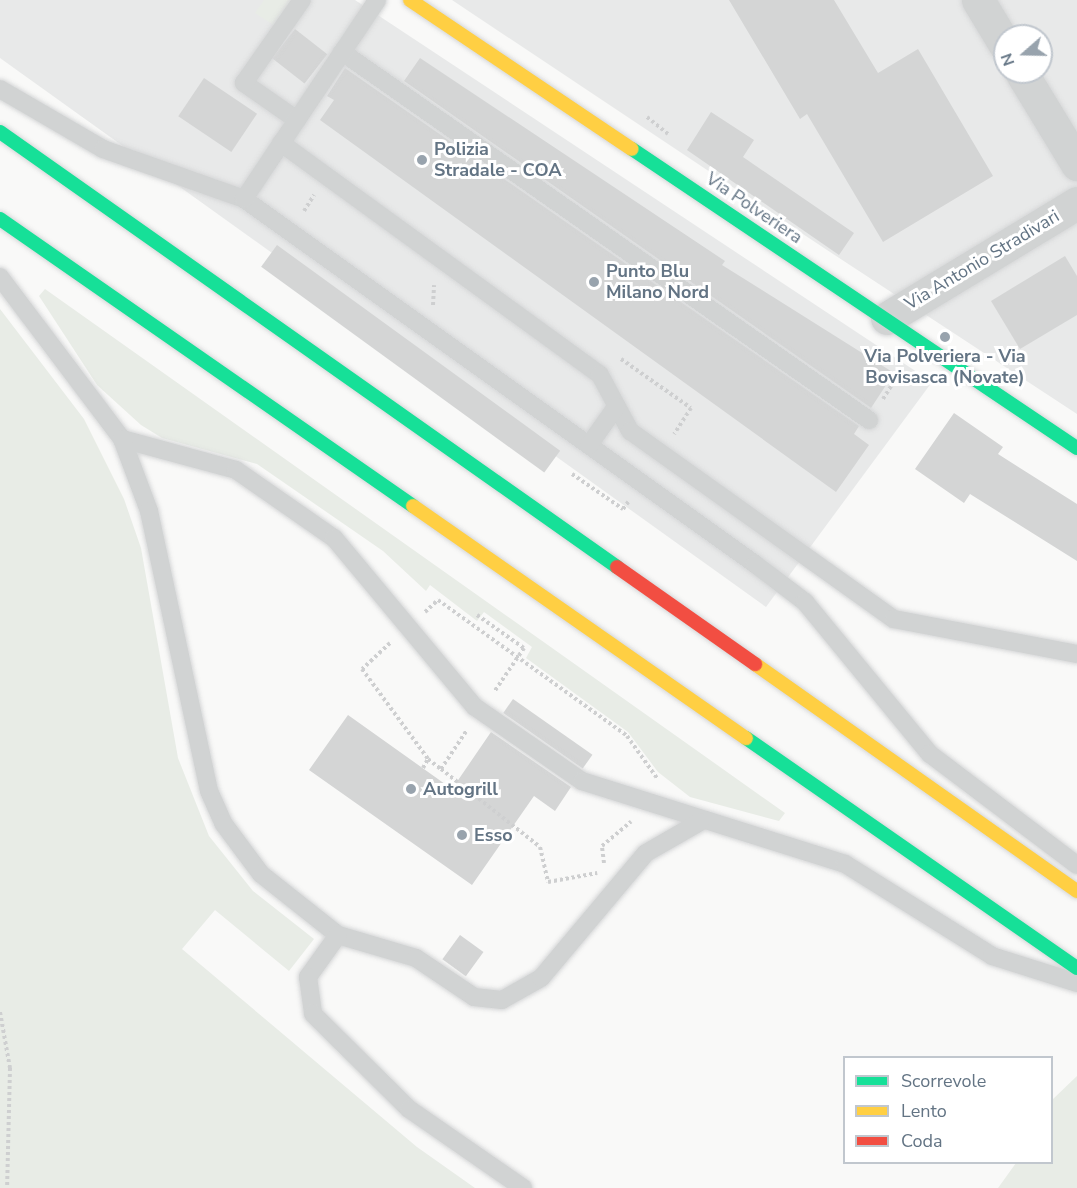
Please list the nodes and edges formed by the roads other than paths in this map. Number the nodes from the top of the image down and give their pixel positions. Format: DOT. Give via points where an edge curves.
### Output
graph roads {
  1 [pos="302,0"];
  2 [pos="377,0"];
  3 [pos="410,0"];
  4 [pos="978,0"];
  5 [pos="993,25"];
  6 [pos="342,52"];
  7 [pos="1028,84"];
  8 [pos="0,89"];
  9 [pos="297,120"];
  10 [pos="0,132"];
  11 [pos="281,143"];
  12 [pos="1077,164"];
  13 [pos="244,198"];
  14 [pos="1077,203"];
  15 [pos="0,219"];
  16 [pos="0,277"];
  17 [pos="887,318"];
  18 [pos="616,407"];
  19 [pos="869,420"];
  20 [pos="122,439"];
  21 [pos="588,445"];
  22 [pos="1077,448"];
  23 [pos="1077,654"];
  24 [pos="700,822"];
  25 [pos="1077,865"];
  26 [pos="1077,891"];
  27 [pos="338,935"];
  28 [pos="1077,968"];
  29 [pos="1077,983"];
  30 [pos="523,1188"];
  1 -- 9 [label="lane" via="244,82"];
  2 -- 6 [label="lane"];
  3 -- 17 [label="main road, Via Polveriera"];
  4 -- 5 [label="street"];
  6 -- 9 [label="lane"];
  6 -- 19 [label="lane"];
  7 -- 12 [label="street"];
  8 -- 13 [label="lane" via="103,149"];
  9 -- 11 [label="lane"];
  10 -- 26 [label="main road"];
  11 -- 13 [label="lane"];
  11 -- 18 [label="lane" via="600,375"];
  13 -- 21 [label="lane"];
  14 -- 17 [label="street, Via Antonio Stradivari"];
  15 -- 28 [label="main road"];
  16 -- 20 [label="lane"];
  17 -- 22 [label="main road, Via Polveriera"];
  18 -- 21 [label="lane"];
  18 -- 23 [label="lane" via="630,431 894,619"];
  20 -- 24 [label="lane" via="250,476 334,538 475,707 582,781"];
  20 -- 27 [label="lane" via="149,511 209,791 223,823 261,874"];
  21 -- 25 [label="lane" via="805,602 930,754"];
  24 -- 27 [label="lane" via="646,853 541,978 502,1000 474,997 416,958"];
  24 -- 29 [label="lane" via="844,864 992,956"];
  27 -- 30 [label="lane" via="309,977 312,1014 409,1109"];
}
